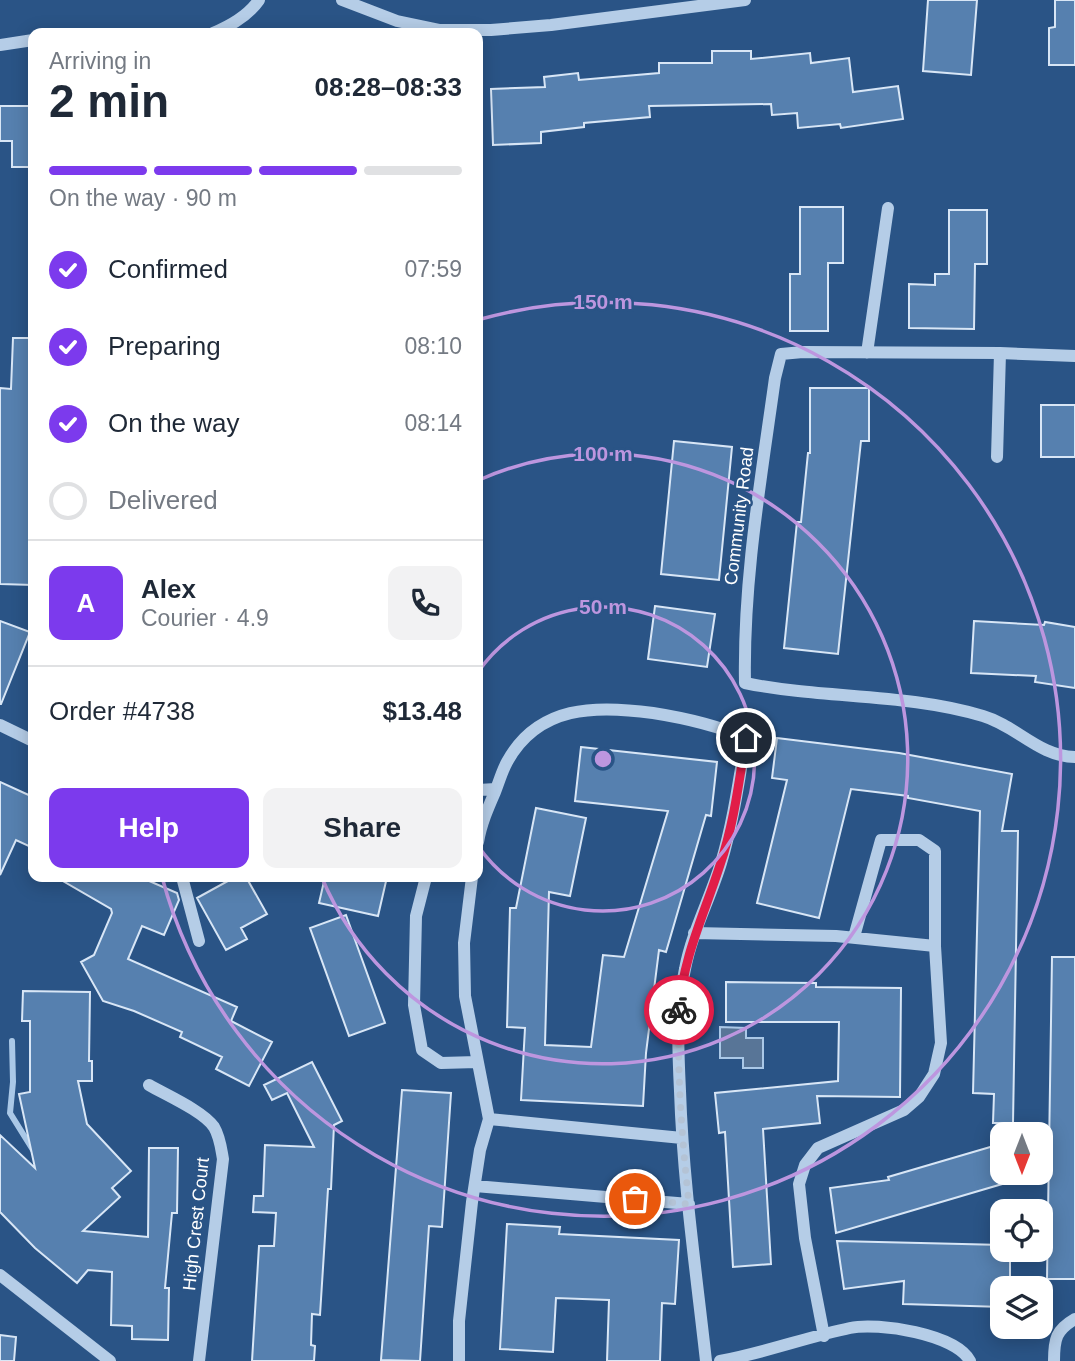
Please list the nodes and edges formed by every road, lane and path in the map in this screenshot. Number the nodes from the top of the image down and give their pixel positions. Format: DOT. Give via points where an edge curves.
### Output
graph roads {
  1 [pos="259,0"];
  2 [pos="342,0"];
  3 [pos="745,0"];
  4 [pos="223,28"];
  5 [pos="430,28"];
  6 [pos="483,30"];
  7 [pos="28,41"];
  8 [pos="0,45"];
  9 [pos="888,208"];
  10 [pos="867,353"];
  11 [pos="1000,353"];
  12 [pos="1075,356"];
  13 [pos="997,457"];
  14 [pos="0,725"];
  15 [pos="28,739"];
  16 [pos="1075,757"];
  17 [pos="496,789"];
  18 [pos="483,790"];
  19 [pos="483,820"];
  20 [pos="183,882"];
  21 [pos="425,882"];
  22 [pos="471,882"];
  23 [pos="694,933"];
  24 [pos="854,937"];
  25 [pos="199,941"];
  26 [pos="935,946"];
  27 [pos="477,1062"];
  28 [pos="149,1085"];
  29 [pos="489,1119"];
  30 [pos="682,1138"];
  31 [pos="475,1186"];
  32 [pos="689,1204"];
  33 [pos="0,1275"];
  34 [pos="1075,1319"];
  35 [pos="824,1336"];
  36 [pos="110,1361"];
  37 [pos="199,1361"];
  38 [pos="459,1361"];
  39 [pos="706,1361"];
  40 [pos="720,1361"];
  41 [pos="970,1361"];
  42 [pos="1054,1361"];
  1 -- 4 [label="street"];
  2 -- 5 [label="street"];
  3 -- 6 [label="street"];
  7 -- 8 [label="street"];
  9 -- 10 [label="street"];
  10 -- 11 [label="street"];
  10 -- 16 [label="street, Community Road" via="781,354 748,583 745,683 985,716 1047,752"];
  11 -- 12 [label="street"];
  11 -- 13 [label="street"];
  14 -- 15 [label="street"];
  17 -- 18 [label="street"];
  17 -- 19 [label="street"];
  17 -- 23 [label="street" via="506,762 525,737 548,721 579,709 663,715 718,726 746,738 724,853"];
  20 -- 25 [label="street"];
  21 -- 27 [label="street" via="416,916 414,1005 422,1050 441,1063"];
  22 -- 27 [label="street" via="464,943 465,996"];
  23 -- 24 [label="street"];
  23 -- 30 [label="street" via="679,1007"];
  24 -- 26 [label="street"];
  24 -- 26 [label="street" via="881,840 919,840 935,851"];
  26 -- 35 [label="street" via="941,1043 934,1074 919,1097 890,1119 818,1148 805,1165 799,1184"];
  27 -- 29 [label="street"];
  28 -- 37 [label="street, High Crest Court" via="213,1125 223,1159"];
  29 -- 30 [label="street"];
  29 -- 31 [label="street"];
  30 -- 32 [label="street"];
  31 -- 32 [label="street"];
  31 -- 38 [label="street" via="459,1321"];
  32 -- 39 [label="street"];
  33 -- 36 [label="street"];
  34 -- 42 [label="street" via="1061,1327 1054,1339"];
  35 -- 40 [label="street"];
  35 -- 41 [label="street" via="853,1327 902,1331 937,1337"];
}
